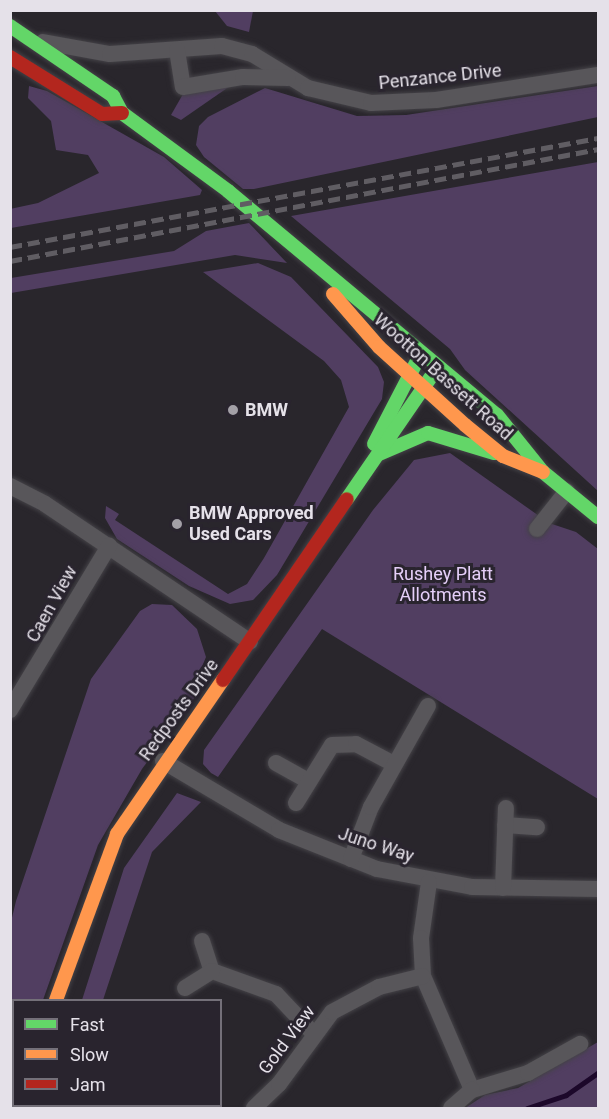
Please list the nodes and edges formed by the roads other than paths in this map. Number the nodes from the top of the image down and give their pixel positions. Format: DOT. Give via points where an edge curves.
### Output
graph roads {
  1 [pos="10,26"];
  2 [pos="28,37"];
  3 [pos="177,50"];
  4 [pos="10,57"];
  5 [pos="598,75"];
  6 [pos="288,78"];
  7 [pos="122,113"];
  8 [pos="309,262"];
  9 [pos="422,353"];
  10 [pos="438,366"];
  11 [pos="409,375"];
  12 [pos="424,388"];
  13 [pos="503,456"];
  14 [pos="370,460"];
  15 [pos="543,471"];
  16 [pos="10,486"];
  17 [pos="567,491"];
  18 [pos="598,517"];
  19 [pos="537,529"];
  20 [pos="109,546"];
  21 [pos="250,642"];
  22 [pos="428,706"];
  23 [pos="10,710"];
  24 [pos="163,761"];
  25 [pos="276,763"];
  26 [pos="394,764"];
  27 [pos="308,781"];
  28 [pos="296,803"];
  29 [pos="506,808"];
  30 [pos="505,825"];
  31 [pos="537,827"];
  32 [pos="351,860"];
  33 [pos="429,882"];
  34 [pos="502,888"];
  35 [pos="598,889"];
  36 [pos="202,941"];
  37 [pos="212,971"];
  38 [pos="423,976"];
  39 [pos="185,988"];
  40 [pos="56,999"];
  41 [pos="313,1033"];
  42 [pos="580,1044"];
  43 [pos="472,1090"];
  44 [pos="254,1108"];
  45 [pos="451,1108"];
  1 -- 2 [label="main road, Wootton Bassett Road"];
  2 -- 3 [label="street, Penzance Drive" via="98,54"];
  2 -- 7 [label="main road, Wootton Bassett Road" via="113,96"];
  3 -- 6 [label="street, Penzance Drive" via="210,45 237,49"];
  3 -- 6 [label="street, Penzance Drive" via="183,87 243,77"];
  4 -- 7 [label="main road, Wootton Bassett Road" via="102,114"];
  5 -- 6 [label="street, Penzance Drive" via="395,104 350,101"];
  7 -- 8 [label="main road, Wootton Bassett Road" via="228,191"];
  8 -- 9 [label="main road, Wootton Bassett Road"];
  8 -- 11 [label="main road, Wootton Bassett Road" via="348,314"];
  9 -- 10 [label="main road, Wootton Bassett Road"];
  9 -- 11 [label="main road, Redposts Drive"];
  10 -- 12 [label="main road, Redposts Drive"];
  10 -- 15 [label="main road, Wootton Bassett Road" via="507,424"];
  11 -- 12 [label="main road, Wootton Bassett Road"];
  11 -- 14 [label="main road, Redposts Drive" via="387,410"];
  12 -- 13 [label="main road, Wootton Bassett Road"];
  12 -- 14 [label="main road, Redposts Drive"];
  13 -- 14 [label="main road" via="428,433"];
  13 -- 15 [label="main road, Wootton Bassett Road"];
  14 -- 21 [label="main road, Redposts Drive"];
  15 -- 17 [label="main road, Wootton Bassett Road"];
  16 -- 20 [label="street"];
  17 -- 18 [label="main road, Wootton Bassett Road"];
  17 -- 19 [label="street"];
  20 -- 21 [label="street"];
  20 -- 23 [label="street, Caen View"];
  21 -- 24 [label="main road, Redposts Drive"];
  22 -- 26 [label="street"];
  24 -- 32 [label="street, Juno Way" via="260,821"];
  24 -- 40 [label="main road, Redposts Drive" via="106,854"];
  25 -- 27 [label="street"];
  26 -- 27 [label="street" via="356,744 340,742 327,749"];
  26 -- 32 [label="street"];
  27 -- 28 [label="street"];
  29 -- 30 [label="street"];
  30 -- 31 [label="street"];
  30 -- 34 [label="street"];
  32 -- 33 [label="street, Juno Way"];
  33 -- 34 [label="street, Juno Way"];
  33 -- 38 [label="street" via="421,938"];
  34 -- 35 [label="street, Juno Way"];
  36 -- 37 [label="street"];
  37 -- 39 [label="street"];
  37 -- 41 [label="street" via="276,994"];
  38 -- 41 [label="street, Gold View" via="353,998"];
  38 -- 43 [label="street"];
  41 -- 44 [label="street, Gold View" via="279,1084"];
  42 -- 43 [label="street" via="528,1073"];
  43 -- 45 [label="street"];
}
